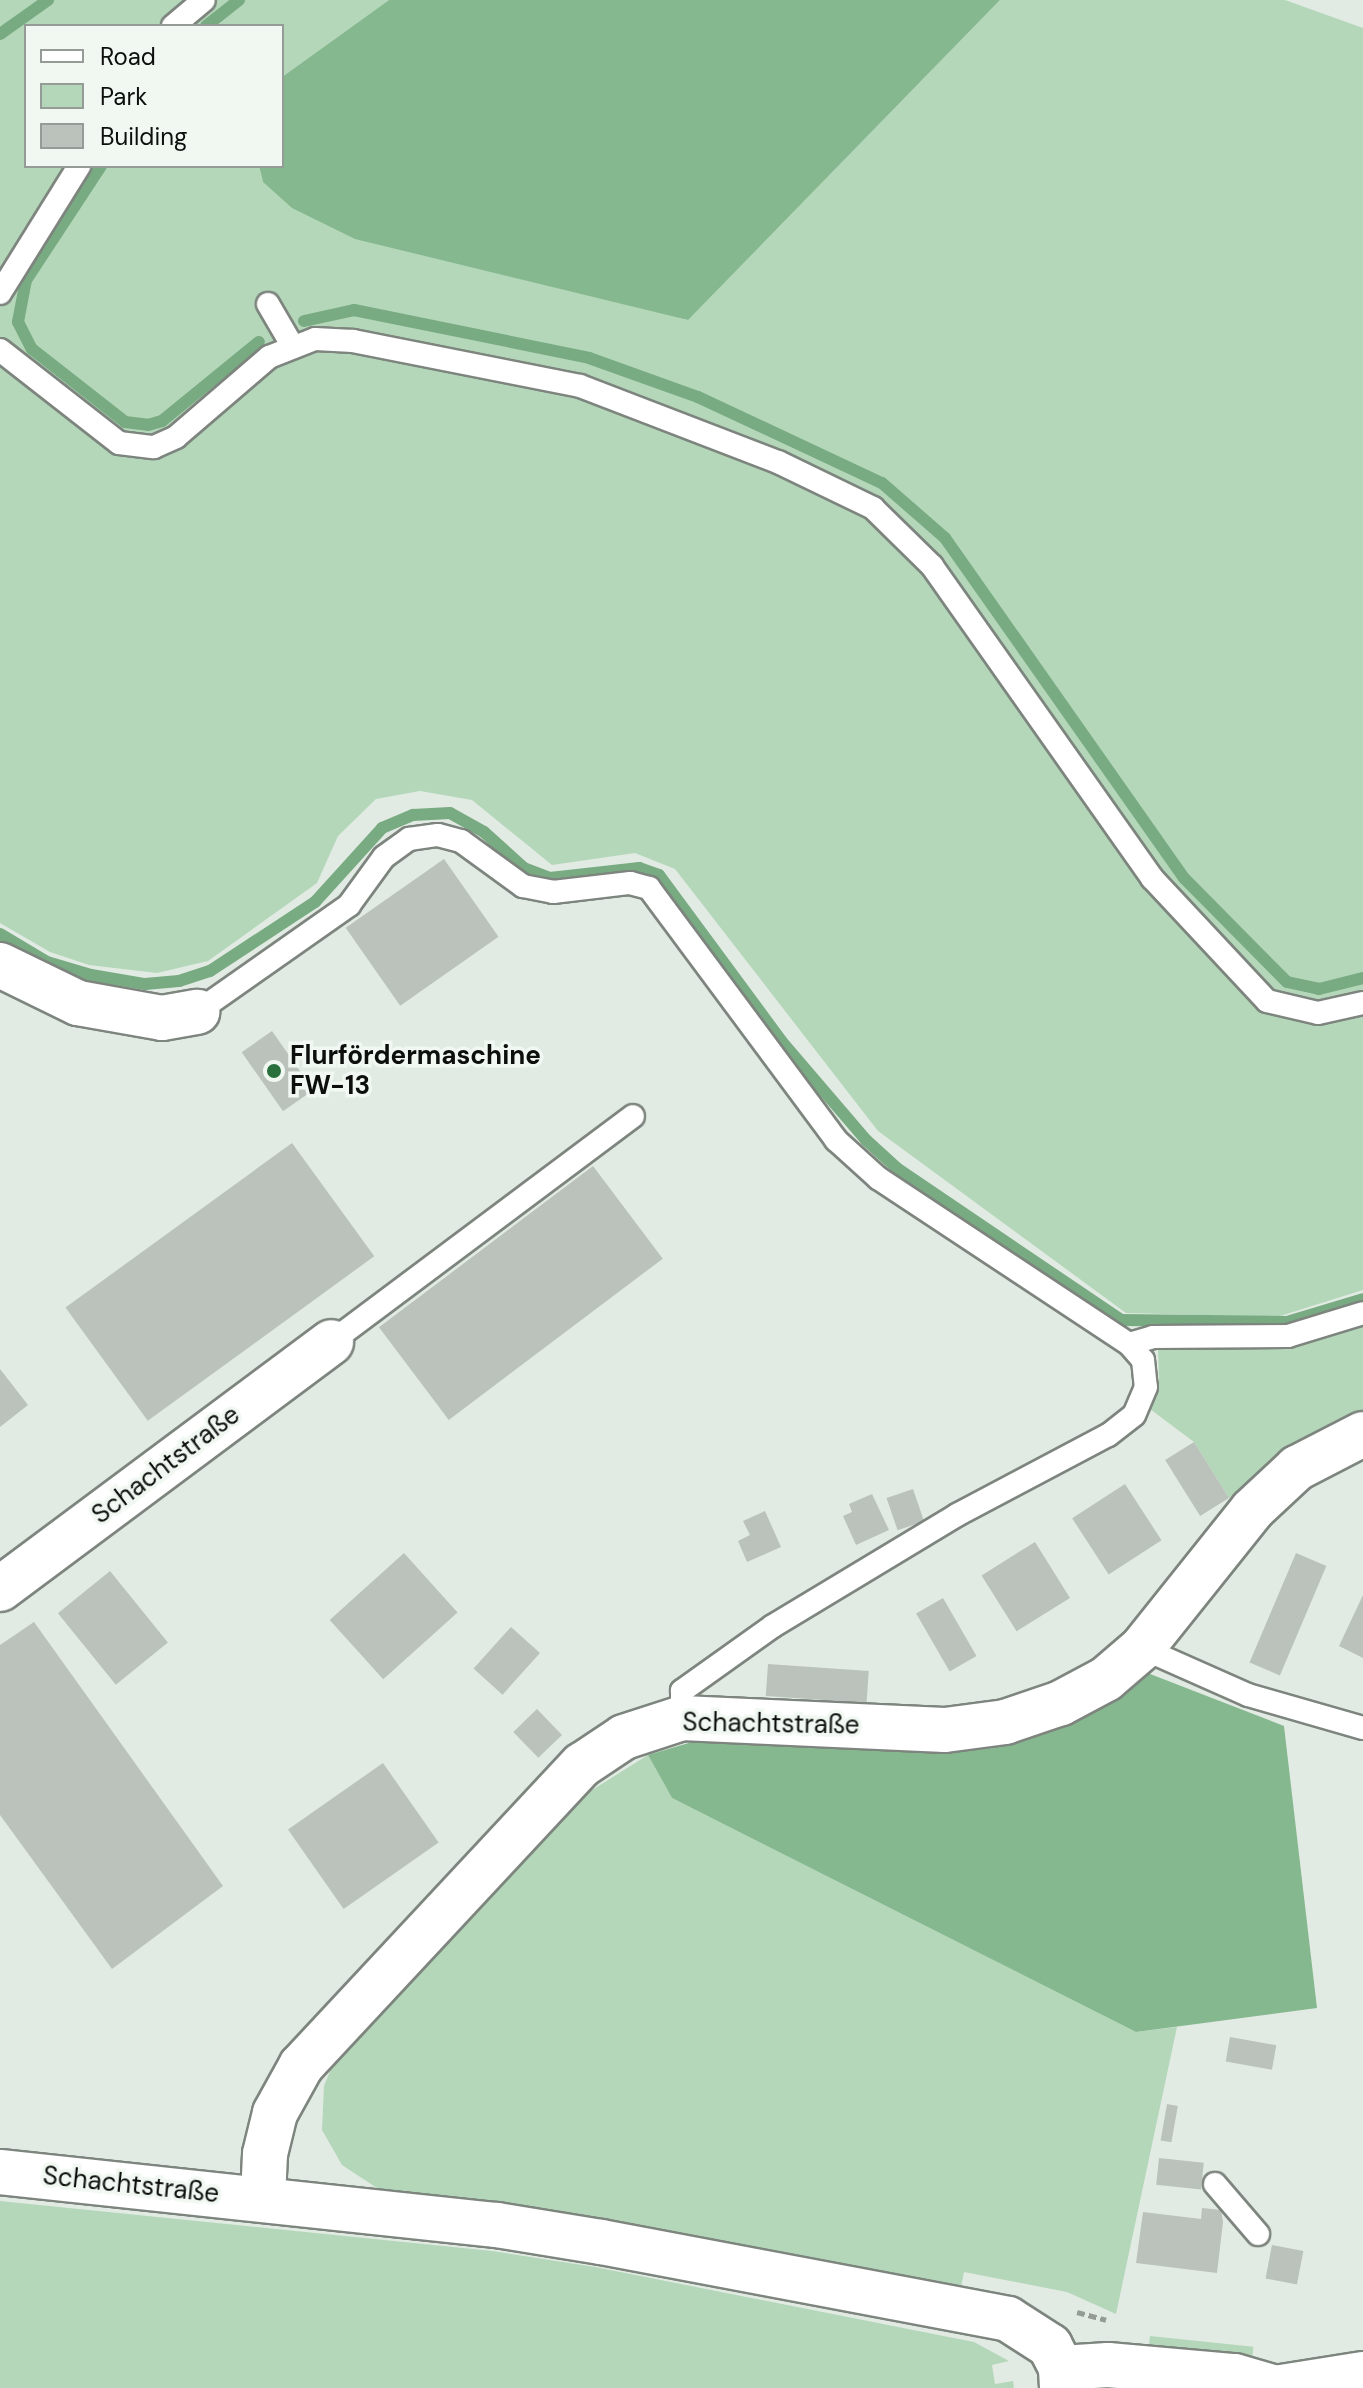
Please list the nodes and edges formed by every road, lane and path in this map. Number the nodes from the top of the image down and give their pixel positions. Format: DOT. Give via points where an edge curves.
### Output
graph roads {
  1 [pos="204,0"];
  2 [pos="175,24"];
  3 [pos="78,168"];
  4 [pos="0,293"];
  5 [pos="268,304"];
  6 [pos="292,345"];
  7 [pos="0,350"];
  8 [pos="0,965"];
  9 [pos="1363,1003"];
  10 [pos="197,1012"];
  11 [pos="633,1116"];
  12 [pos="1363,1313"];
  13 [pos="331,1342"];
  14 [pos="1129,1344"];
  15 [pos="1363,1434"];
  16 [pos="0,1589"];
  17 [pos="1142,1648"];
  18 [pos="682,1718"];
  19 [pos="1363,1728"];
  20 [pos="0,2172"];
  21 [pos="1215,2184"];
  22 [pos="263,2198"];
  23 [pos="1258,2234"];
  24 [pos="1363,2374"];
  25 [pos="1062,2378"];
  26 [pos="1275,2388"];
  1 -- 2 [label="lane"];
  3 -- 4 [label="lane"];
  5 -- 6 [label="lane"];
  6 -- 7 [label="lane" via="269,357 176,437 154,447 119,443"];
  6 -- 9 [label="lane" via="315,339 353,341 580,386 778,462 873,508 932,566 1152,878 1267,1001 1318,1013"];
  8 -- 10 [label="street" via="78,1003 162,1018"];
  10 -- 14 [label="lane" via="349,905 384,857 409,839 438,835 461,841 523,886 553,892 630,883 649,888 836,1140 878,1178"];
  11 -- 13 [label="lane"];
  12 -- 14 [label="lane" via="1288,1336 1153,1337"];
  13 -- 16 [label="street, Schachtstraße"];
  14 -- 18 [label="lane" via="1143,1360 1146,1387 1134,1415 1108,1435 957,1515 773,1626 682,1691"];
  15 -- 17 [label="street, Schachtstraße" via="1297,1468 1252,1510"];
  17 -- 18 [label="street, Schachtstraße" via="1106,1679 1005,1722 945,1730"];
  17 -- 19 [label="lane" via="1248,1695"];
  18 -- 22 [label="street, Schachtstraße" via="624,1737 582,1765 301,2066 275,2113 265,2154"];
  20 -- 22 [label="street, Schachtstraße"];
  21 -- 23 [label="lane"];
  22 -- 25 [label="street, Schachtstraße" via="586,2239 1008,2319 1050,2346"];
  24 -- 26 [label="street"];
  25 -- 26 [label="street" via="1108,2365 1235,2376"];
}
